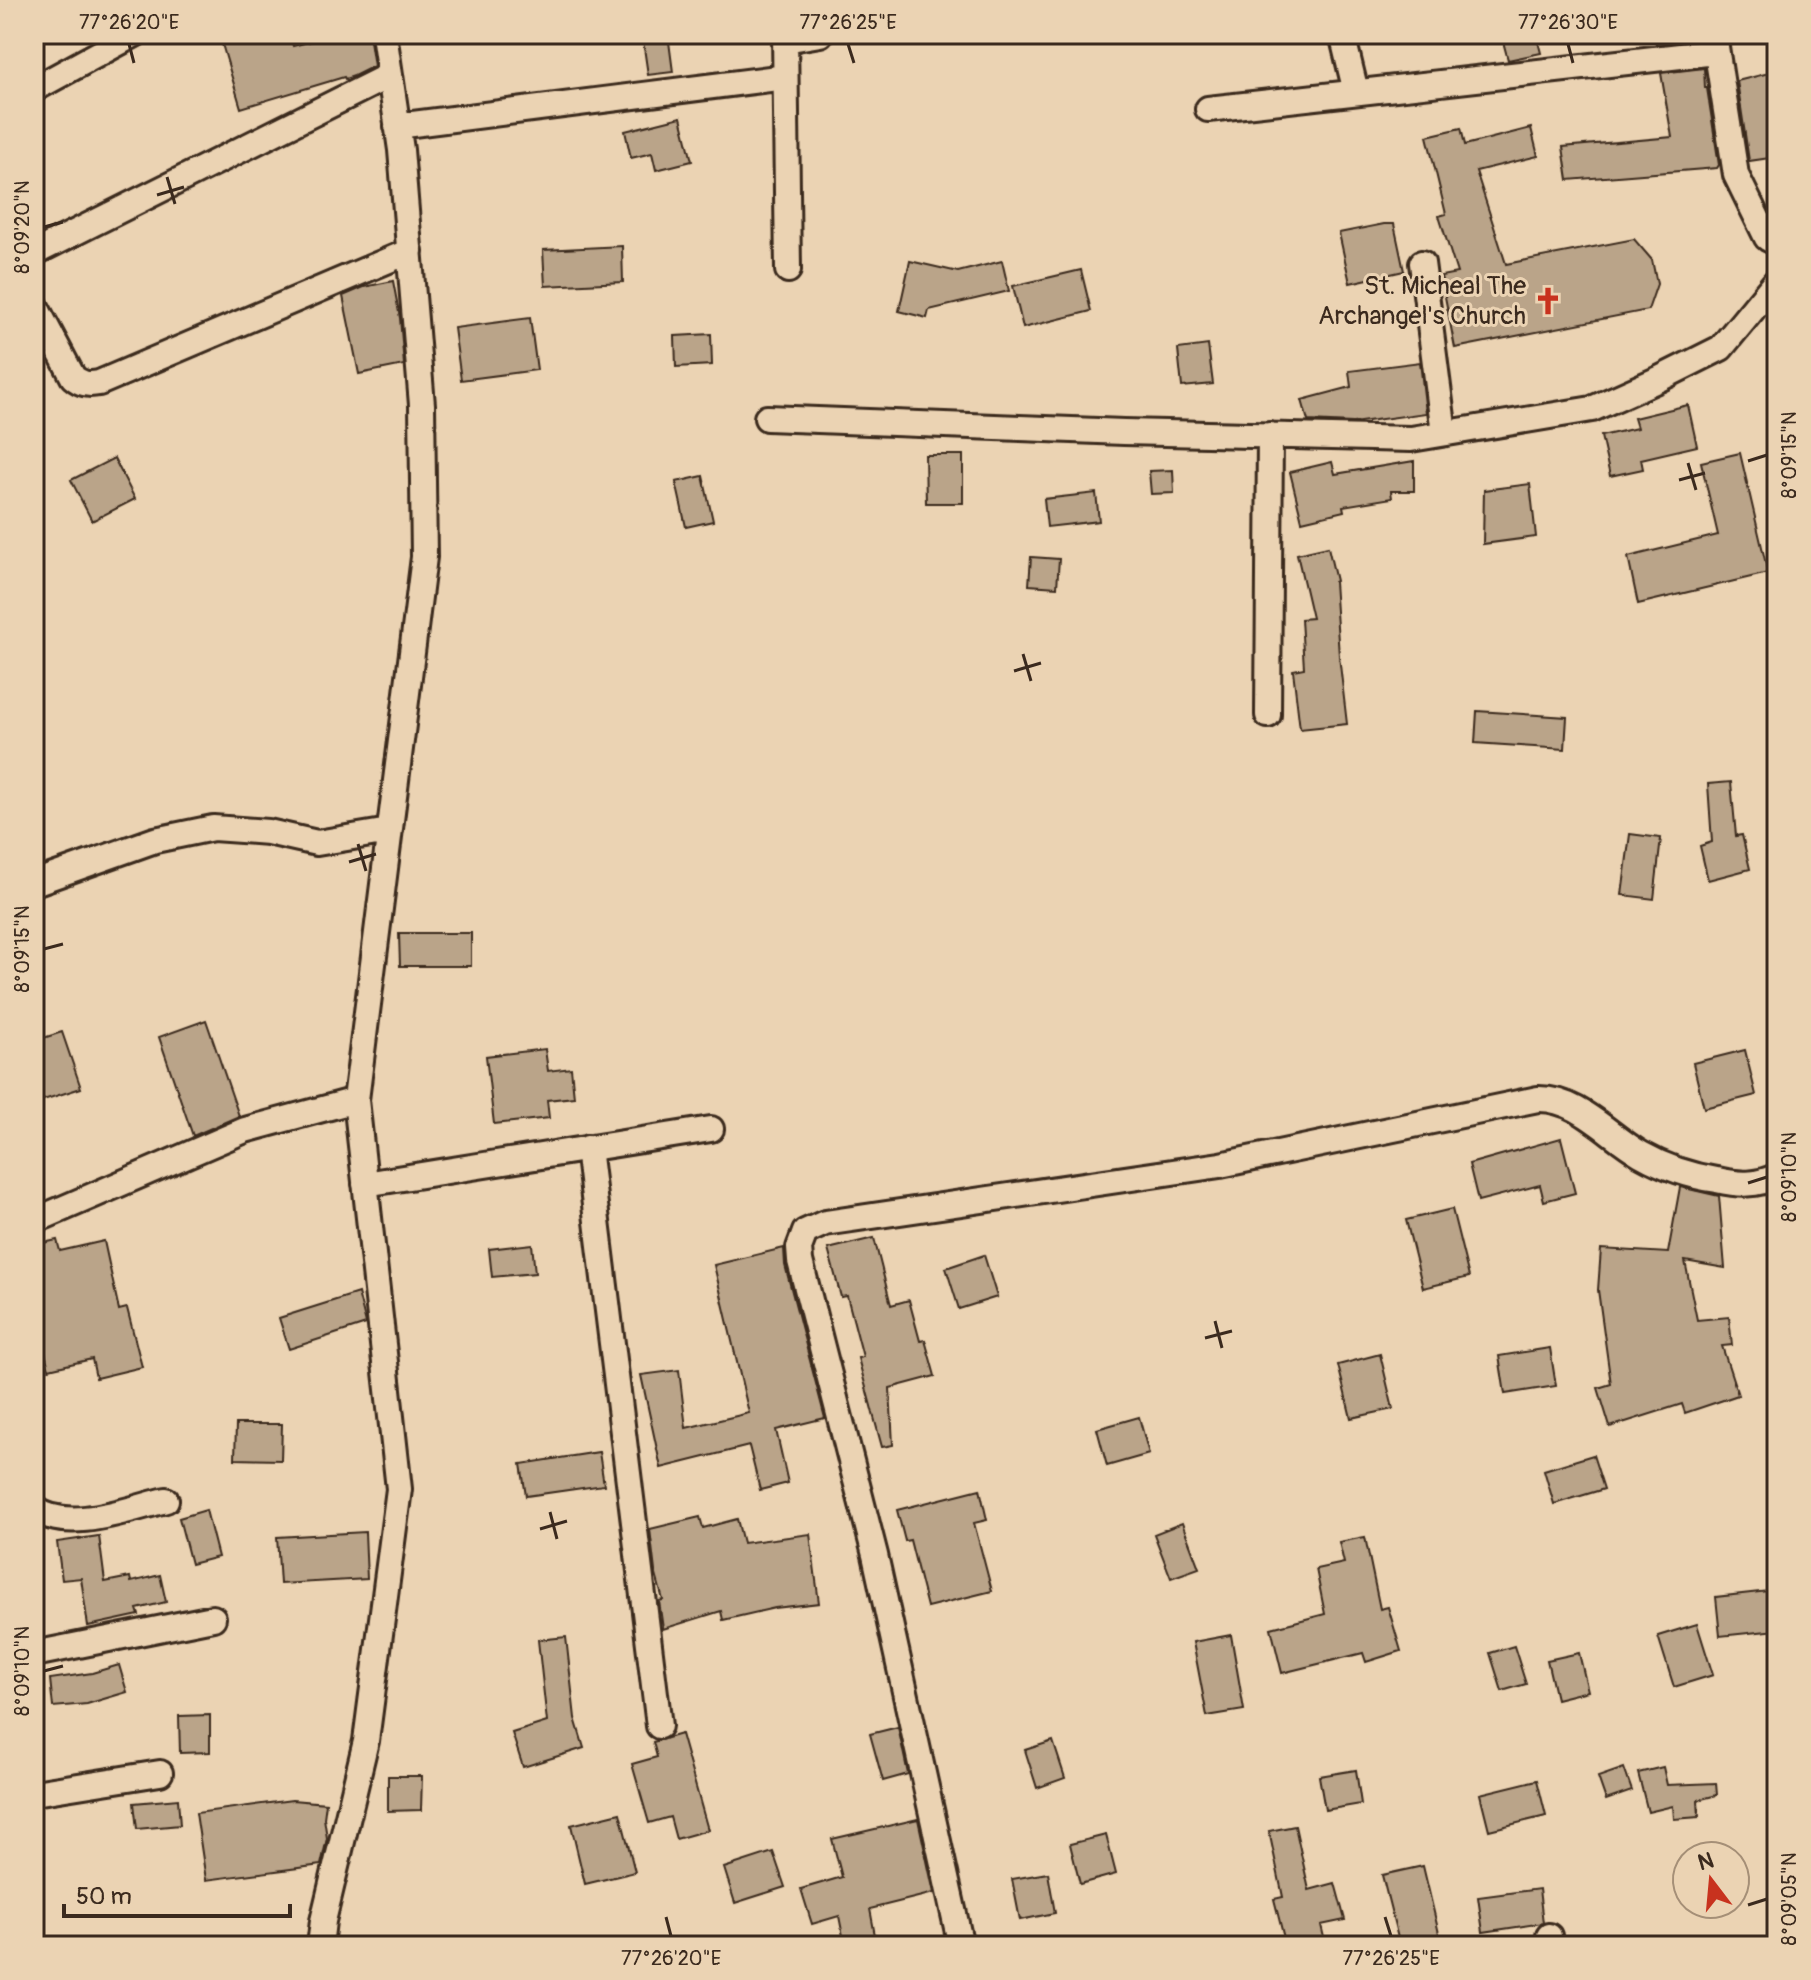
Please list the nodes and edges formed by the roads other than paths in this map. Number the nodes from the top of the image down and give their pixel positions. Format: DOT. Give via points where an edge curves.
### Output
graph roads {
  1 [pos="135,34"];
  2 [pos="384,34"];
  3 [pos="820,34"];
  4 [pos="1342,34"];
  5 [pos="785,37"];
  6 [pos="1715,43"];
  7 [pos="390,75"];
  8 [pos="785,77"];
  9 [pos="34,89"];
  10 [pos="1356,92"];
  11 [pos="1208,109"];
  12 [pos="397,126"];
  13 [pos="1777,243"];
  14 [pos="410,251"];
  15 [pos="34,253"];
  16 [pos="1422,263"];
  17 [pos="788,270"];
  18 [pos="1777,280"];
  19 [pos="34,303"];
  20 [pos="767,418"];
  21 [pos="1444,433"];
  22 [pos="1270,435"];
  23 [pos="1268,715"];
  24 [pos="389,831"];
  25 [pos="34,883"];
  26 [pos="356,1100"];
  27 [pos="711,1129"];
  28 [pos="588,1148"];
  29 [pos="1777,1176"];
  30 [pos="365,1184"];
  31 [pos="34,1221"];
  32 [pos="166,1500"];
  33 [pos="34,1508"];
  34 [pos="213,1618"];
  35 [pos="34,1654"];
  36 [pos="659,1726"];
  37 [pos="160,1773"];
  38 [pos="34,1793"];
  39 [pos="320,1946"];
  40 [pos="961,1946"];
  1 -- 9 [label="street"];
  2 -- 7 [label="street"];
  3 -- 5 [label="street"];
  4 -- 10 [label="street"];
  5 -- 8 [label="street"];
  6 -- 10 [label="street"];
  6 -- 13 [label="street" via="1736,175 1767,238"];
  7 -- 12 [label="street"];
  7 -- 15 [label="street"];
  8 -- 12 [label="street"];
  8 -- 17 [label="street"];
  10 -- 11 [label="street"];
  12 -- 14 [label="street"];
  14 -- 19 [label="street" via="89,385 73,377"];
  14 -- 24 [label="street" via="422,405 424,557"];
  16 -- 21 [label="street"];
  18 -- 21 [label="street" via="1721,348 1659,379 1592,409"];
  20 -- 22 [label="street"];
  21 -- 22 [label="street" via="1411,439"];
  22 -- 23 [label="street"];
  24 -- 25 [label="street" via="317,843 213,828 155,840"];
  24 -- 26 [label="street"];
  26 -- 30 [label="street"];
  26 -- 31 [label="street" via="245,1130"];
  27 -- 28 [label="street"];
  28 -- 30 [label="street"];
  28 -- 36 [label="street"];
  29 -- 40 [label="street" via="1738,1184 1666,1167 1556,1100 1538,1099 1220,1165 825,1223 805,1232 800,1261 875,1555"];
  30 -- 39 [label="street" via="399,1489 366,1741"];
  32 -- 33 [label="street" via="76,1520 52,1519"];
  34 -- 35 [label="street"];
  37 -- 38 [label="street"];
}
